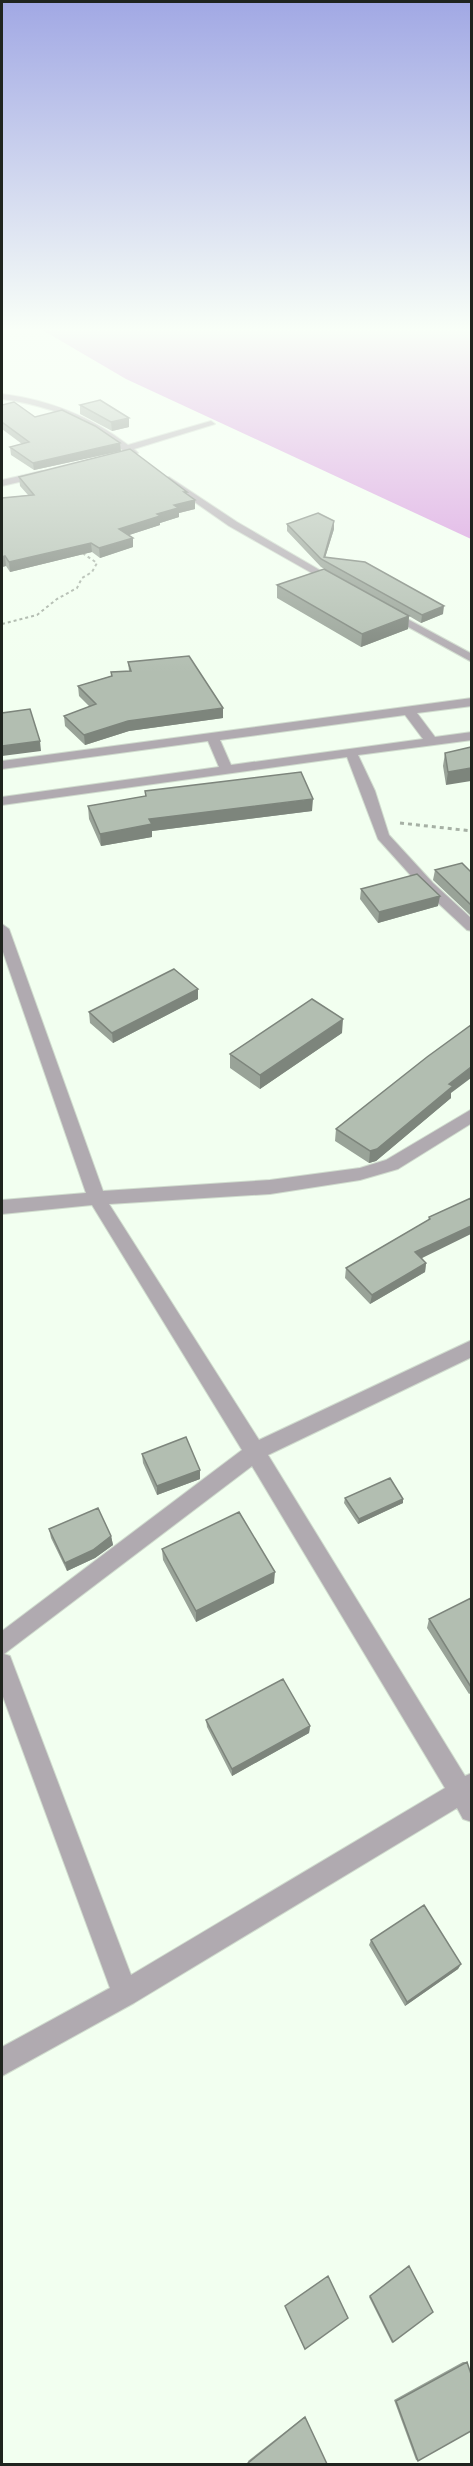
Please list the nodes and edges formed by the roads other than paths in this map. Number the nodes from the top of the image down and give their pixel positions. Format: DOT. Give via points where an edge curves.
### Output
graph roads {
  1 [pos="118,443"];
  2 [pos="160,443"];
  3 [pos="56,470"];
  4 [pos="157,471"];
  5 [pos="2,483"];
  6 [pos="345,588"];
  7 [pos="376,605"];
  8 [pos="471,659"];
  9 [pos="471,702"];
  10 [pos="408,710"];
  11 [pos="471,736"];
  12 [pos="213,738"];
  13 [pos="432,742"];
  14 [pos="351,753"];
  15 [pos="2,765"];
  16 [pos="227,771"];
  17 [pos="2,801"];
  18 [pos="471,927"];
  19 [pos="2,929"];
  20 [pos="471,1115"];
  21 [pos="96,1197"];
  22 [pos="2,1206"];
  23 [pos="471,1348"];
  24 [pos="255,1452"];
  25 [pos="2,1644"];
  26 [pos="2,1664"];
  27 [pos="468,1796"];
  28 [pos="125,1994"];
  29 [pos="2,2061"];
  1 -- 2 [label="street" via="131,454"];
  3 -- 5 [label="street"];
  4 -- 6 [label="street" via="233,524"];
  7 -- 8 [label="street"];
  9 -- 10 [label="street"];
  10 -- 12 [label="street"];
  10 -- 13 [label="street"];
  11 -- 13 [label="street"];
  12 -- 15 [label="street"];
  12 -- 16 [label="street"];
  13 -- 14 [label="street"];
  14 -- 16 [label="street"];
  14 -- 18 [label="street" via="383,836"];
  16 -- 17 [label="street"];
  19 -- 21 [label="street"];
  20 -- 21 [label="street" via="392,1166 360,1174 270,1187"];
  21 -- 22 [label="street"];
  21 -- 24 [label="street"];
  23 -- 24 [label="street"];
  24 -- 25 [label="street"];
  24 -- 27 [label="street"];
  26 -- 28 [label="street"];
  27 -- 28 [label="street"];
  28 -- 29 [label="street"];
}
